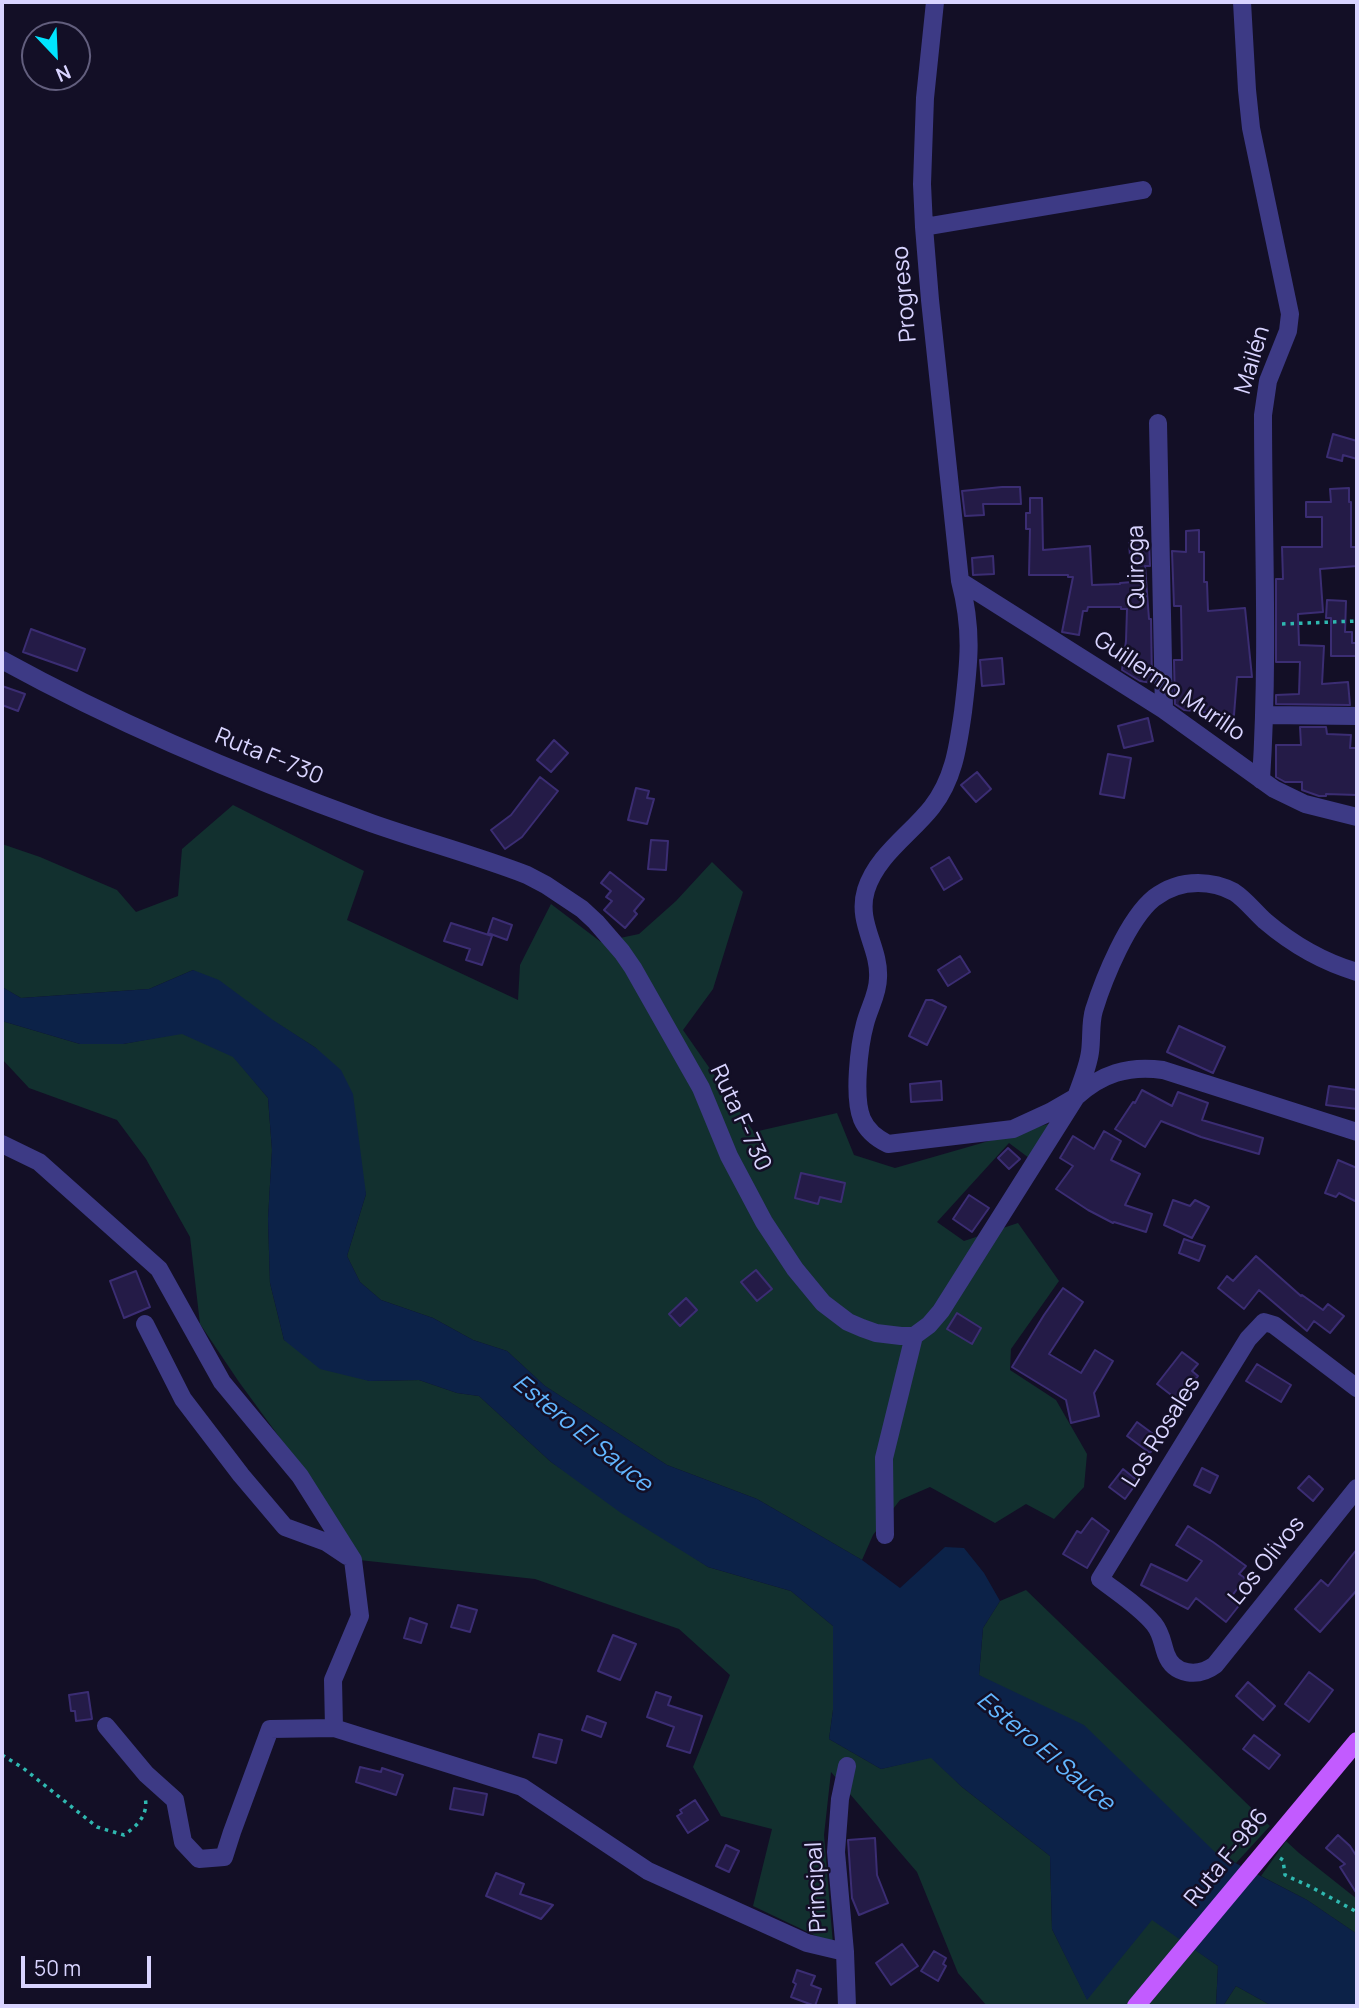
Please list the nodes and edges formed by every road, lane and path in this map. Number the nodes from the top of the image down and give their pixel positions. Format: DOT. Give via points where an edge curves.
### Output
graph roads {
  1 [pos="935,2"];
  2 [pos="1242,2"];
  3 [pos="1143,190"];
  4 [pos="924,227"];
  5 [pos="1158,423"];
  6 [pos="960,580"];
  7 [pos="1357,621"];
  8 [pos="1266,625"];
  9 [pos="2,660"];
  10 [pos="1164,710"];
  11 [pos="1265,715"];
  12 [pos="1357,716"];
  13 [pos="1261,780"];
  14 [pos="1357,817"];
  15 [pos="1357,972"];
  16 [pos="1076,1097"];
  17 [pos="1357,1132"];
  18 [pos="2,1144"];
  19 [pos="145,1324"];
  20 [pos="914,1336"];
  21 [pos="1357,1388"];
  22 [pos="1357,1488"];
  23 [pos="885,1535"];
  24 [pos="353,1560"];
  25 [pos="1215,1665"];
  26 [pos="106,1726"];
  27 [pos="334,1728"];
  28 [pos="1357,1741"];
  29 [pos="2,1755"];
  30 [pos="138,1764"];
  31 [pos="847,1766"];
  32 [pos="1273,1840"];
  33 [pos="1357,1912"];
  34 [pos="845,1952"];
  35 [pos="847,2006"];
  36 [pos="1136,2006"];
  1 -- 4 [label="street, Progreso" via="923,119"];
  2 -- 8 [label="street, Mailén" via="1251,128 1290,314 1268,381 1263,415"];
  3 -- 4 [label="street"];
  4 -- 6 [label="street, Progreso"];
  5 -- 10 [label="street, Quiroga"];
  6 -- 10 [label="street, Guillermo Murillo"];
  6 -- 16 [label="street, Progreso" via="970,646 954,763 935,804 888,853 869,882 864,900 878,978 860,1044 858,1108 865,1126 888,1144 1013,1129"];
  7 -- 8 [label="path"];
  8 -- 11 [label="street, Mailén"];
  9 -- 20 [label="street, Ruta F-730" via="115,719 235,771 527,875 573,903 610,936 633,968 701,1088 746,1189 813,1292 835,1313 862,1328"];
  10 -- 13 [label="street, Guillermo Murillo"];
  11 -- 12 [label="street"];
  11 -- 13 [label="street, Mailén"];
  13 -- 14 [label="street, Guillermo Murillo" via="1306,804"];
  15 -- 16 [label="street" via="1295,943 1226,888 1205,883 1172,888 1144,908 1114,957 1093,1013 1090,1055"];
  16 -- 17 [label="street" via="1113,1073 1150,1068"];
  16 -- 20 [label="street" via="941,1311"];
  18 -- 24 [label="street" via="39,1162 159,1269 222,1382 300,1476"];
  19 -- 24 [label="street" via="183,1399 285,1527 326,1542"];
  20 -- 23 [label="street" via="884,1458"];
  21 -- 25 [label="street, Los Rosales" via="1264,1322 1248,1339 1100,1579 1154,1624 1175,1666 1196,1673"];
  22 -- 25 [label="street, Los Olivos"];
  24 -- 27 [label="street" via="360,1616 334,1680"];
  26 -- 30 [label="street"];
  27 -- 30 [label="street" via="270,1729 224,1857 199,1859 183,1842 175,1800"];
  27 -- 34 [label="street" via="522,1787 648,1871 807,1942"];
  28 -- 32 [label="main road, Ruta F-986"];
  29 -- 30 [label="path" via="96,1828 124,1835 141,1823 147,1804"];
  31 -- 34 [label="street, Principal" via="836,1852"];
  32 -- 33 [label="path" via="1285,1875"];
  32 -- 36 [label="main road, Ruta F-986"];
  34 -- 35 [label="street, Principal"];
}
